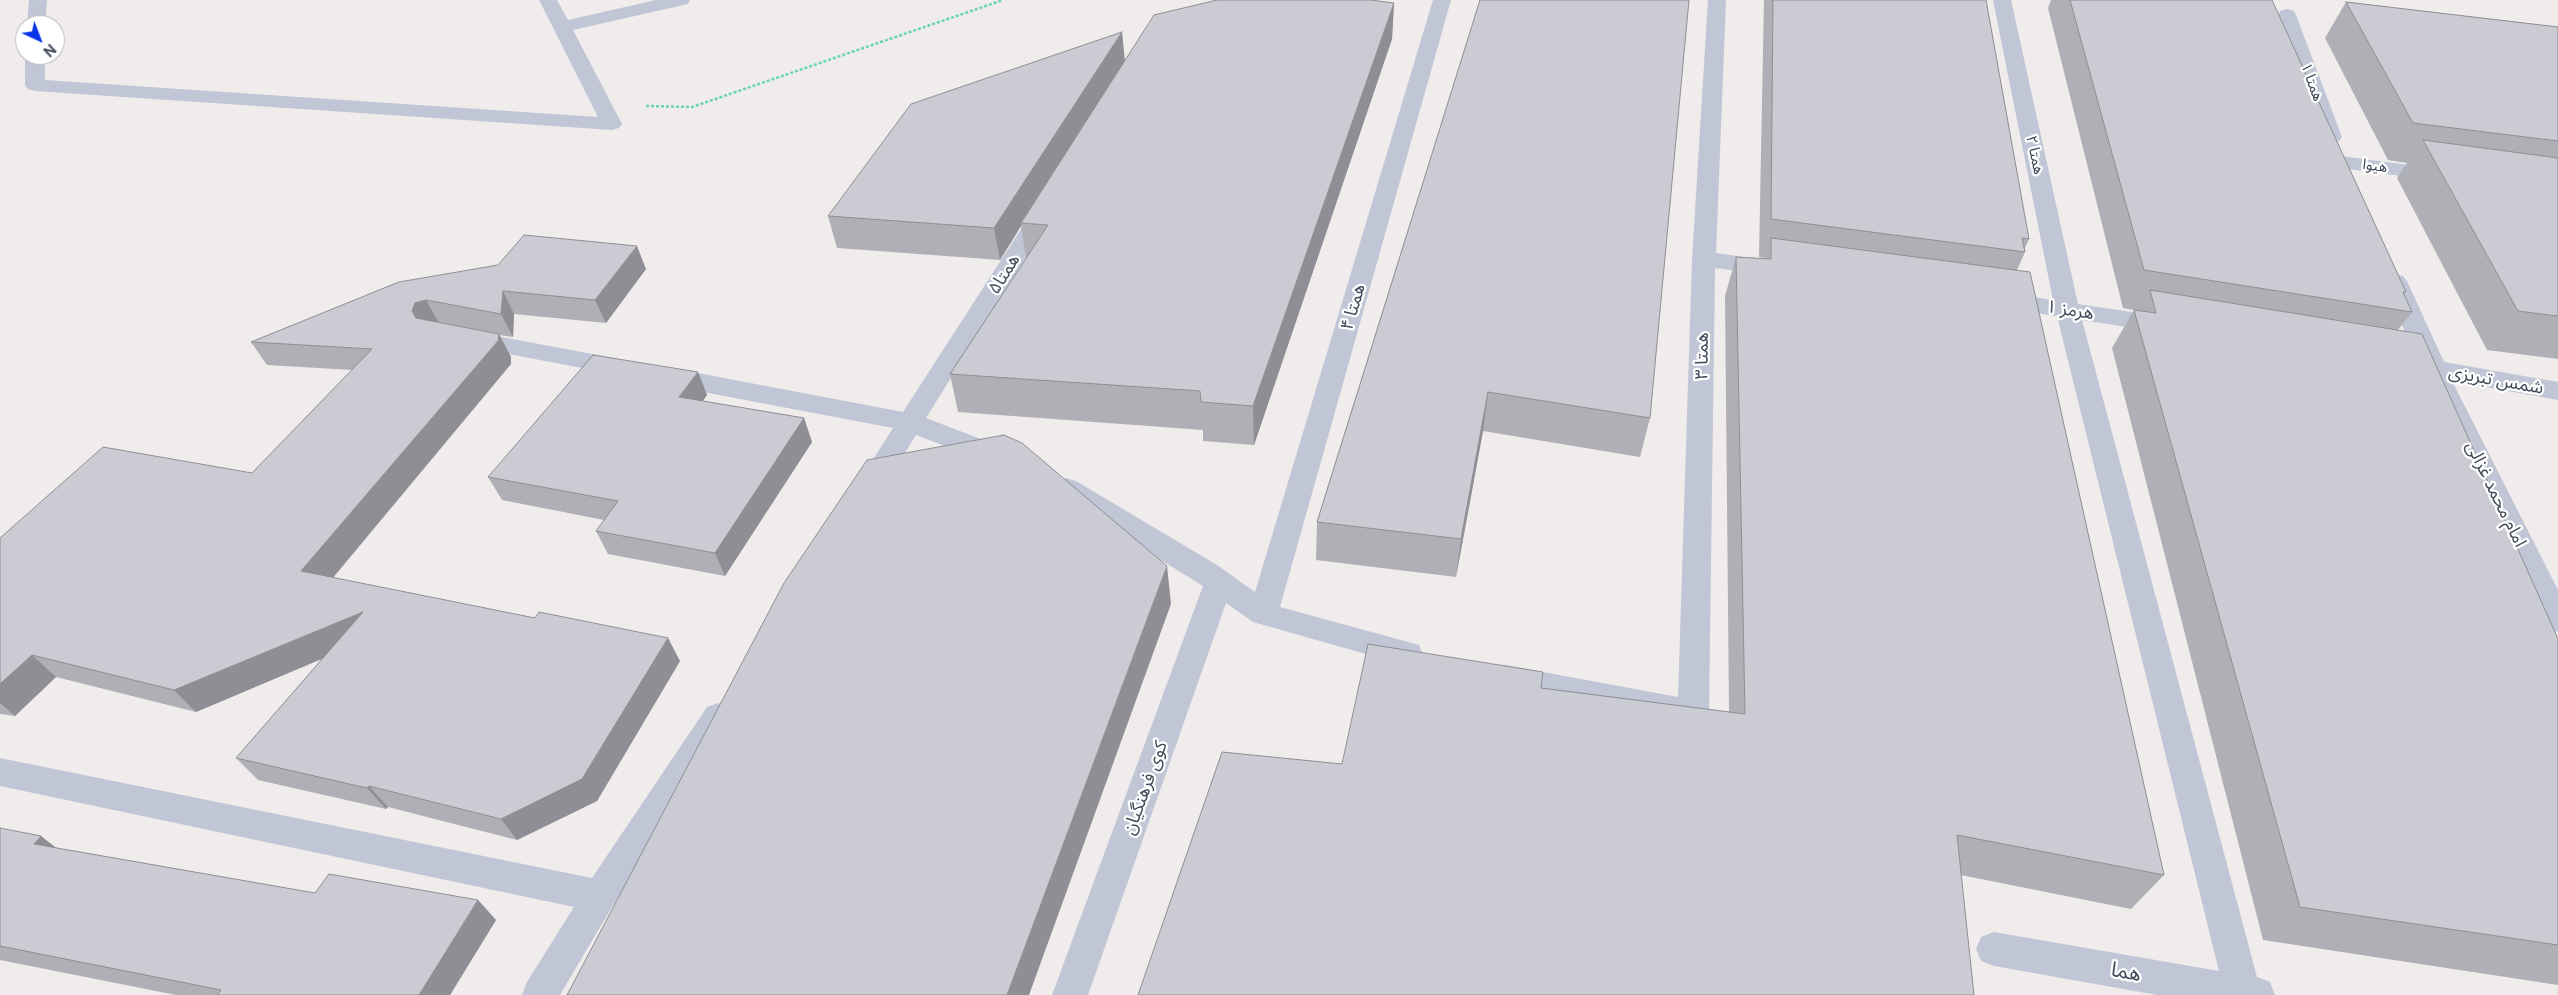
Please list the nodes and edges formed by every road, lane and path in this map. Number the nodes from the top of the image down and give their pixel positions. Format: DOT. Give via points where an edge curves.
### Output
graph roads {
  1 [pos="38,0"];
  2 [pos="548,0"];
  3 [pos="681,0"];
  4 [pos="1442,0"];
  5 [pos="1717,0"];
  6 [pos="2002,0"];
  7 [pos="37,15"];
  8 [pos="2287,15"];
  9 [pos="562,28"];
  10 [pos="35,65"];
  11 [pos="2345,171"];
  12 [pos="2459,178"];
  13 [pos="1057,190"];
  14 [pos="1704,259"];
  15 [pos="2386,261"];
  16 [pos="1791,271"];
  17 [pos="1982,297"];
  18 [pos="2067,309"];
  19 [pos="2183,328"];
  20 [pos="449,335"];
  21 [pos="2376,359"];
  22 [pos="2434,369"];
  23 [pos="2558,391"];
  24 [pos="912,423"];
  25 [pos="1018,464"];
  26 [pos="1044,474"];
  27 [pos="852,514"];
  28 [pos="1220,582"];
  29 [pos="1263,614"];
  30 [pos="2558,620"];
  31 [pos="1434,661"];
  32 [pos="1481,674"];
  33 [pos="731,697"];
  34 [pos="0,772"];
  35 [pos="600,896"];
  36 [pos="1994,949"];
  37 [pos="2248,994"];
  38 [pos="540,995"];
  39 [pos="1070,995"];
  1 -- 7 [label="street"];
  2 -- 9 [label="street"];
  3 -- 9 [label="street"];
  4 -- 29 [label="street, همتا ۴"];
  5 -- 14 [label="street, همتا ۳"];
  6 -- 18 [label="street, همتا ۲"];
  8 -- 11 [label="street, همتا ۱"];
  9 -- 10 [label="street" via="612,124 35,85"];
  11 -- 12 [label="street, هیوا"];
  13 -- 24 [label="street, همتا۵"];
  14 -- 16 [label="street"];
  14 -- 32 [label="street, همتا ۳" via="1693,713"];
  15 -- 22 [label="street"];
  17 -- 18 [label="street, هرمز ۱"];
  18 -- 19 [label="street, هرمز ۱"];
  18 -- 37 [label="street, همتا ۲"];
  20 -- 24 [label="street"];
  21 -- 22 [label="street"];
  22 -- 23 [label="street, شمس تبریزی"];
  22 -- 30 [label="street, امام محمد غزالی"];
  24 -- 25 [label="street"];
  24 -- 27 [label="street, همتا۵"];
  26 -- 28 [label="street"];
  28 -- 29 [label="street"];
  28 -- 39 [label="street, کوی فرهنگیان"];
  29 -- 31 [label="street"];
  33 -- 35 [label="street"];
  34 -- 35 [label="street"];
  35 -- 38 [label="street"];
  36 -- 37 [label="street, هما"];
}
